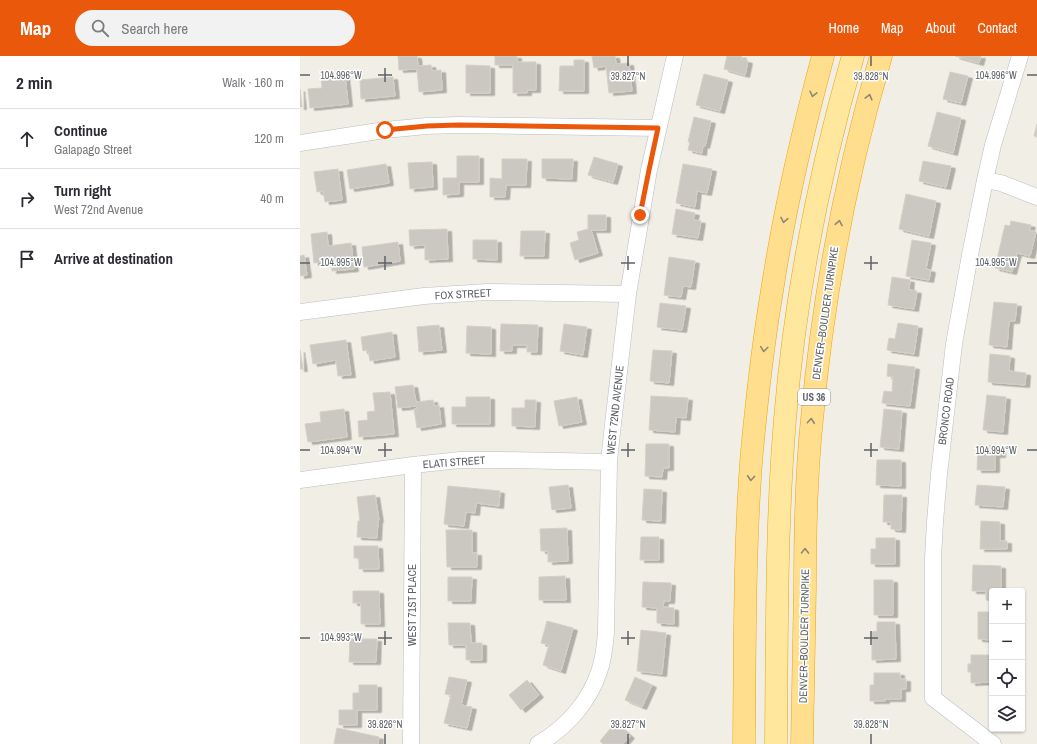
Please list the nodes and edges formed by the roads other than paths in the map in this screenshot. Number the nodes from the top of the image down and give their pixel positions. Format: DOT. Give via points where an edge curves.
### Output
graph roads {
  1 [pos="675,56"];
  2 [pos="823,56"];
  3 [pos="853,56"];
  4 [pos="881,56"];
  5 [pos="1020,56"];
  6 [pos="658,128"];
  7 [pos="300,143"];
  8 [pos="985,180"];
  9 [pos="1037,197"];
  10 [pos="628,294"];
  11 [pos="300,312"];
  12 [pos="609,462"];
  13 [pos="413,465"];
  14 [pos="300,480"];
  15 [pos="411,744"];
  16 [pos="538,744"];
  17 [pos="744,744"];
  18 [pos="776,744"];
  19 [pos="802,744"];
  20 [pos="993,744"];
  1 -- 6 [label="street, WEST 72ND AVENUE"];
  2 -- 17 [label="highway, one-way" via="781,239 771,292 758,398 746,561"];
  3 -- 18 [label="highway" via="821,183 803,275 791,362 784,428 779,532"];
  19 -- 4 [label="highway, DENVER–BOULDER TURNPIKE / US 36, one-way" via="807,501 816,373 839,223"];
  5 -- 8 [label="street, BRONCO ROAD"];
  6 -- 7 [label="street" via="427,126"];
  6 -- 10 [label="street, WEST 72ND AVENUE"];
  8 -- 9 [label="street" via="1001,183"];
  8 -- 20 [label="street, BRONCO ROAD" via="954,344 939,474 933,558 933,698"];
  10 -- 11 [label="street, FOX STREET" via="479,292 424,296"];
  10 -- 12 [label="street, WEST 72ND AVENUE"];
  12 -- 13 [label="street, ELATI STREET" via="460,460"];
  12 -- 16 [label="street, WEST 72ND AVENUE" via="606,632 603,660 590,694 575,714 550,738"];
  13 -- 14 [label="street, ELATI STREET"];
  13 -- 15 [label="street, WEST 71ST PLACE"];
}
